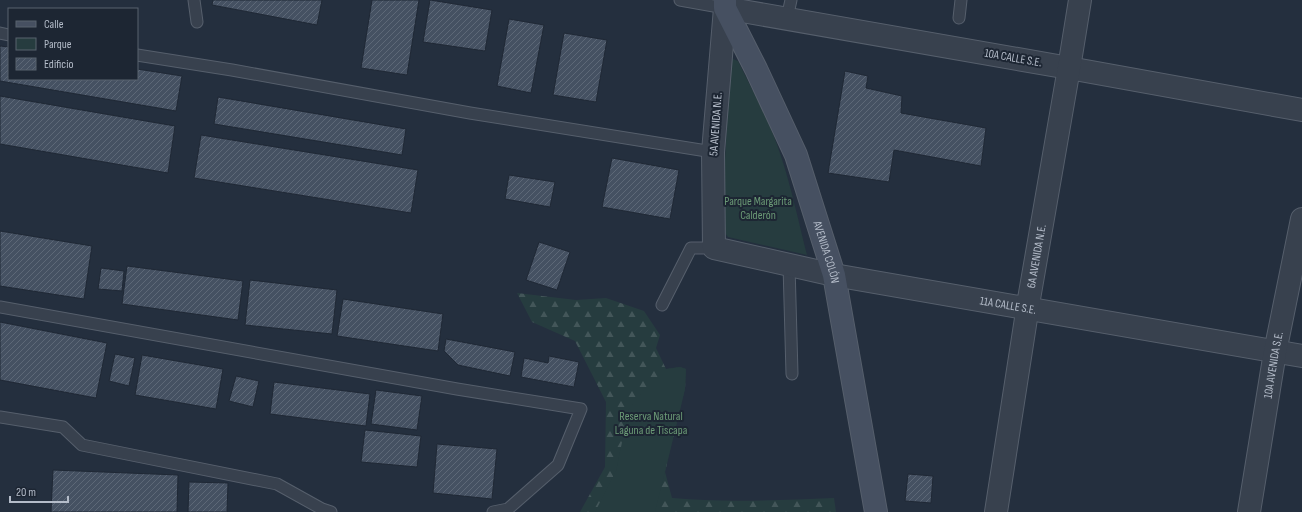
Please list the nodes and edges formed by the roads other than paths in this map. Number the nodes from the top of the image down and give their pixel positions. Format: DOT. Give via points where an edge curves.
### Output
graph roads {
  1 [pos="194,0"];
  2 [pos="680,0"];
  3 [pos="961,0"];
  4 [pos="1080,0"];
  5 [pos="725,4"];
  6 [pos="789,9"];
  7 [pos="960,18"];
  8 [pos="197,22"];
  9 [pos="138,55"];
  10 [pos="1069,68"];
  11 [pos="1302,110"];
  12 [pos="713,152"];
  13 [pos="1302,219"];
  14 [pos="714,248"];
  15 [pos="788,265"];
  16 [pos="834,275"];
  17 [pos="662,305"];
  18 [pos="0,307"];
  19 [pos="1027,310"];
  20 [pos="1275,352"];
  21 [pos="1302,356"];
  22 [pos="792,374"];
  23 [pos="0,417"];
  24 [pos="331,512"];
  25 [pos="493,512"];
  26 [pos="876,512"];
  27 [pos="996,512"];
  28 [pos="1249,512"];
  1 -- 8 [label="lane"];
  2 -- 5 [label="lane"];
  3 -- 7 [label="lane"];
  4 -- 10 [label="street, 6A AVENIDA N.E."];
  5 -- 6 [label="street, 10A CALLE S.E."];
  5 -- 12 [label="street, 5A AVENIDA N.E."];
  5 -- 16 [label="main road, AVENIDA COLÓN" via="796,155"];
  6 -- 10 [label="street, 10A CALLE S.E."];
  9 -- 12 [label="lane"];
  10 -- 11 [label="street, 10A CALLE S.E."];
  10 -- 19 [label="street, 6A AVENIDA N.E."];
  12 -- 14 [label="street, 5A AVENIDA N.E."];
  13 -- 20 [label="street, 10A AVENIDA S.E."];
  14 -- 15 [label="street, 11A CALLE S.E."];
  14 -- 17 [label="lane" via="691,248"];
  15 -- 16 [label="street, 11A CALLE S.E."];
  15 -- 22 [label="lane"];
  16 -- 19 [label="street, 11A CALLE S.E."];
  16 -- 26 [label="main road, AVENIDA COLÓN"];
  18 -- 25 [label="lane" via="581,409 558,465 508,509"];
  19 -- 20 [label="street, 11A CALLE S.E."];
  19 -- 27 [label="street, 6A AVENIDA N.E."];
  20 -- 21 [label="street, 11A CALLE S.E."];
  20 -- 28 [label="street, 10A AVENIDA S.E."];
  23 -- 24 [label="lane" via="63,427 82,445 277,484"];
}
